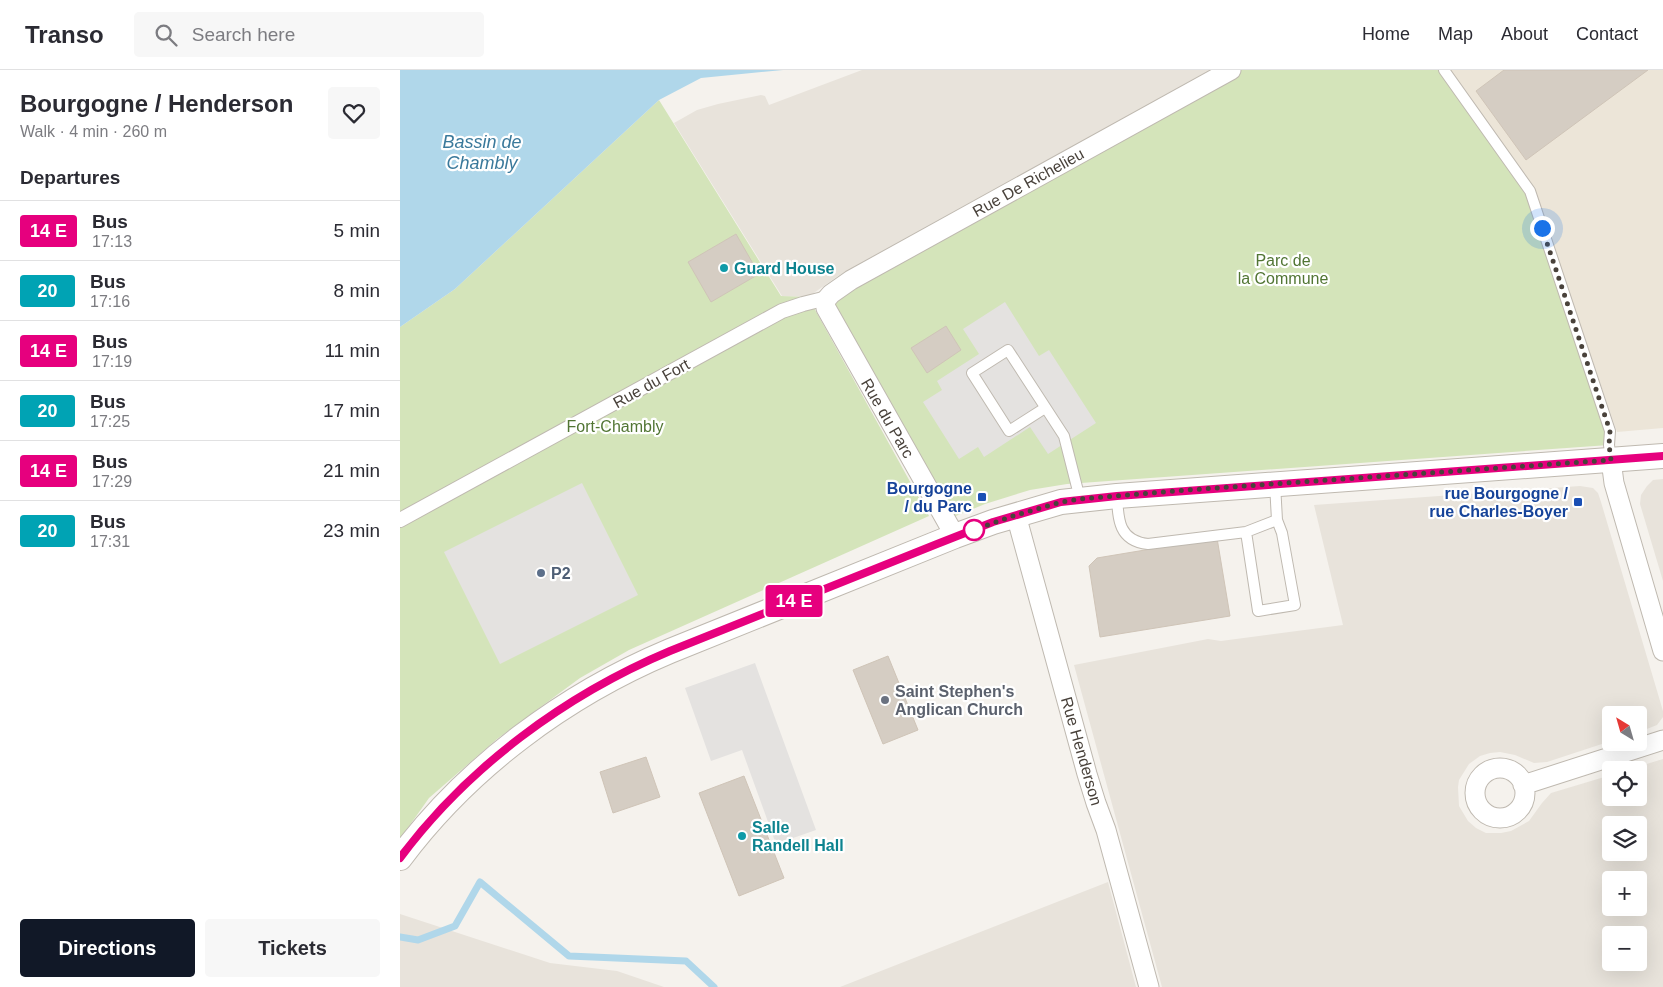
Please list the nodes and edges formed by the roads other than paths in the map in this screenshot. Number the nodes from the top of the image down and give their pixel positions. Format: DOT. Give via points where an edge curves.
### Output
graph roads {
  1 [pos="1232,70"];
  2 [pos="1444,70"];
  3 [pos="827,298"];
  4 [pos="1045,408"];
  5 [pos="1663,456"];
  6 [pos="1611,460"];
  7 [pos="1275,484"];
  8 [pos="1117,496"];
  9 [pos="1080,499"];
  10 [pos="1016,515"];
  11 [pos="400,520"];
  12 [pos="1277,520"];
  13 [pos="1246,532"];
  14 [pos="955,536"];
  15 [pos="1663,651"];
  16 [pos="1663,740"];
  17 [pos="1523,785"];
  18 [pos="400,858"];
  19 [pos="1149,987"];
  1 -- 3 [label="street, Rue De Richelieu" via="859,276"];
  2 -- 6 [label="lane" via="1530,192 1610,431"];
  3 -- 11 [label="street, Rue du Fort" via="782,311"];
  3 -- 14 [label="street, Rue du Parc" via="826,308"];
  4 -- 4 [label="lane" via="1008,350 972,374 1009,431"];
  4 -- 9 [label="lane" via="1064,436"];
  5 -- 6 [label="street"];
  6 -- 7 [label="street"];
  6 -- 15 [label="street" via="1614,483"];
  7 -- 8 [label="street"];
  7 -- 12 [label="lane"];
  8 -- 9 [label="street"];
  8 -- 13 [label="lane" via="1120,525 1137,543"];
  9 -- 10 [label="street"];
  10 -- 14 [label="street"];
  10 -- 19 [label="street, Rue Henderson"];
  12 -- 13 [label="lane"];
  12 -- 13 [label="lane" via="1295,605 1258,611"];
  14 -- 18 [label="street" via="656,657 612,678 553,715 494,760 445,804"];
  16 -- 17 [label="street"];
}
